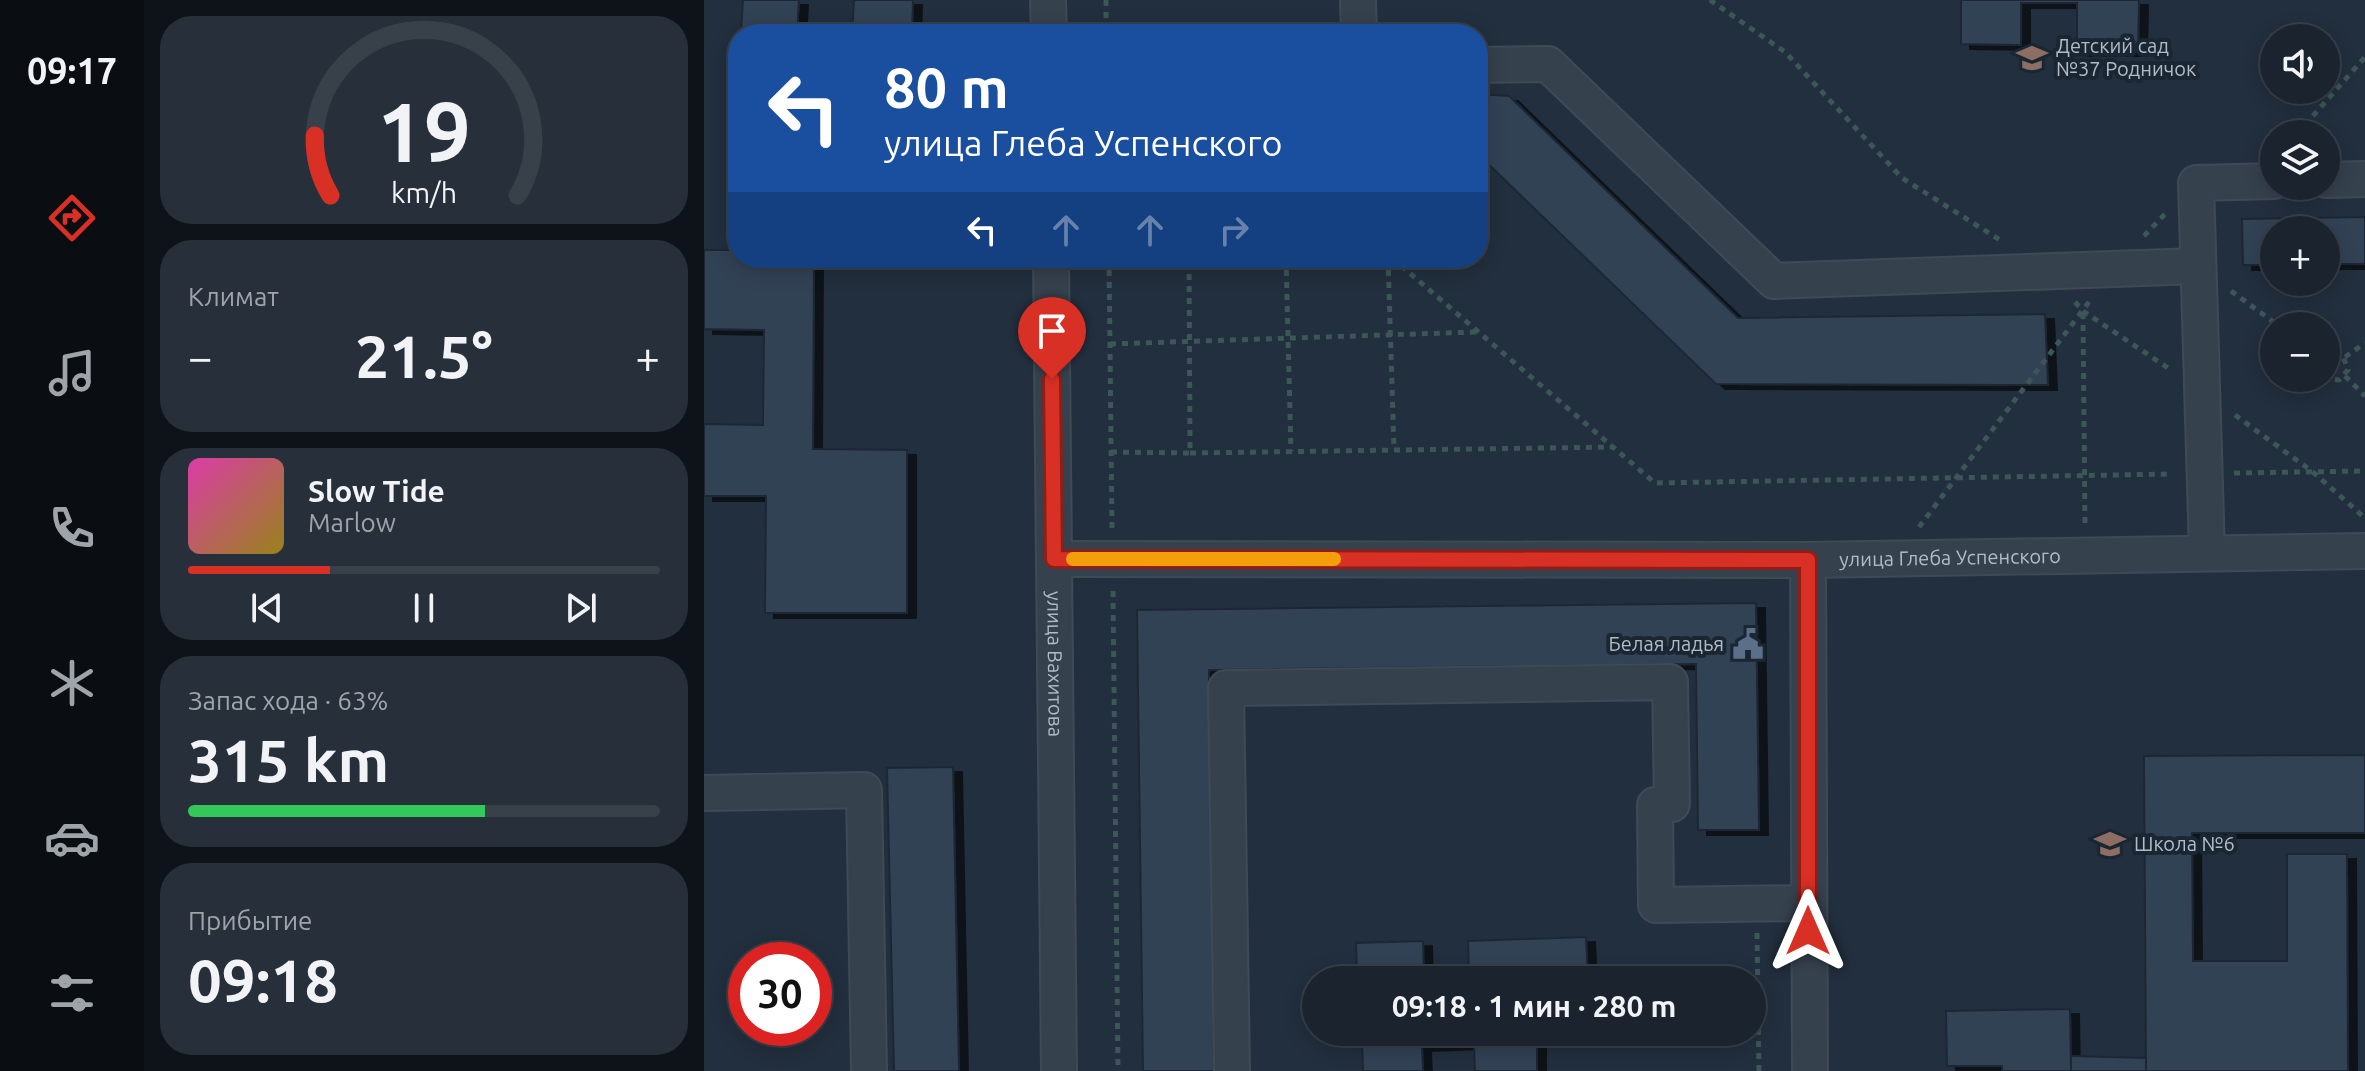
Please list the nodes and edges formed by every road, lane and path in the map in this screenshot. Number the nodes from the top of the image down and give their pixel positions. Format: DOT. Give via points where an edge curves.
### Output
graph roads {
  1 [pos="1048,0"];
  2 [pos="1106,0"];
  3 [pos="1358,0"];
  4 [pos="1049,24"];
  5 [pos="1106,24"];
  6 [pos="1359,24"];
  7 [pos="2365,57"];
  8 [pos="1488,65"];
  9 [pos="2309,120"];
  10 [pos="2365,179"];
  11 [pos="2340,180"];
  12 [pos="2260,181"];
  13 [pos="2196,183"];
  14 [pos="2198,266"];
  15 [pos="1051,268"];
  16 [pos="1109,268"];
  17 [pos="1189,268"];
  18 [pos="1286,268"];
  19 [pos="1390,268"];
  20 [pos="1402,268"];
  21 [pos="2095,270"];
  22 [pos="2083,311"];
  23 [pos="2260,312"];
  24 [pos="1478,332"];
  25 [pos="1392,334"];
  26 [pos="1286,338"];
  27 [pos="1188,342"];
  28 [pos="2365,343"];
  29 [pos="1110,344"];
  30 [pos="2340,353"];
  31 [pos="2345,357"];
  32 [pos="2345,376"];
  33 [pos="2340,378"];
  34 [pos="2365,396"];
  35 [pos="1614,447"];
  36 [pos="1394,450"];
  37 [pos="1291,451"];
  38 [pos="1111,452"];
  39 [pos="1190,453"];
  40 [pos="2365,471"];
  41 [pos="2205,474"];
  42 [pos="2084,476"];
  43 [pos="1959,478"];
  44 [pos="2365,551"];
  45 [pos="2207,553"];
  46 [pos="2086,556"];
  47 [pos="1894,558"];
  48 [pos="1054,559"];
  49 [pos="1112,559"];
  50 [pos="1808,560"];
  51 [pos="704,793"];
  52 [pos="1808,903"];
  53 [pos="1757,928"];
  54 [pos="869,1071"];
  55 [pos="1059,1071"];
  56 [pos="1118,1071"];
  57 [pos="1232,1071"];
  58 [pos="1759,1071"];
  59 [pos="1810,1071"];
  1 -- 4 [label="street"];
  2 -- 5 [label="path"];
  3 -- 6 [label="street"];
  7 -- 9 [label="path"];
  8 -- 21 [label="street" via="1548,64 1774,281"];
  10 -- 11 [label="street"];
  12 -- 13 [label="street"];
  13 -- 14 [label="street"];
  13 -- 21 [label="path"];
  14 -- 21 [label="street"];
  14 -- 23 [label="path"];
  14 -- 41 [label="street"];
  15 -- 48 [label="street, улица Вахитова"];
  16 -- 29 [label="path"];
  17 -- 27 [label="path"];
  18 -- 26 [label="path"];
  19 -- 25 [label="path"];
  20 -- 24 [label="path"];
  21 -- 22 [label="path"];
  21 -- 22 [label="path"];
  22 -- 42 [label="path"];
  22 -- 43 [label="path"];
  24 -- 25 [label="path"];
  24 -- 35 [label="path"];
  25 -- 26 [label="path"];
  25 -- 36 [label="path"];
  26 -- 27 [label="path"];
  26 -- 37 [label="path"];
  27 -- 29 [label="path"];
  27 -- 39 [label="path"];
  28 -- 31 [label="path"];
  29 -- 38 [label="path"];
  30 -- 31 [label="path"];
  31 -- 32 [label="path"];
  32 -- 33 [label="path"];
  32 -- 34 [label="path"];
  35 -- 36 [label="path"];
  35 -- 43 [label="path" via="1655,483"];
  36 -- 37 [label="path"];
  37 -- 39 [label="path"];
  38 -- 39 [label="path"];
  38 -- 49 [label="path"];
  40 -- 41 [label="path"];
  41 -- 42 [label="path"];
  41 -- 45 [label="street"];
  42 -- 43 [label="path"];
  42 -- 46 [label="path"];
  43 -- 47 [label="path"];
  44 -- 45 [label="street, улица Глеба Успенского"];
  45 -- 46 [label="street, улица Глеба Успенского"];
  46 -- 47 [label="street, улица Глеба Успенского"];
  47 -- 50 [label="street, улица Глеба Успенского"];
  48 -- 49 [label="street, улица Глеба Успенского"];
  48 -- 55 [label="street, улица Вахитова"];
  49 -- 50 [label="street, улица Глеба Успенского"];
  49 -- 56 [label="path"];
  50 -- 52 [label="street"];
  51 -- 54 [label="street" via="864,790"];
  52 -- 57 [label="street" via="1656,905 1655,805 1672,804 1670,682 1226,688"];
  52 -- 59 [label="street"];
  53 -- 58 [label="path"];
}
